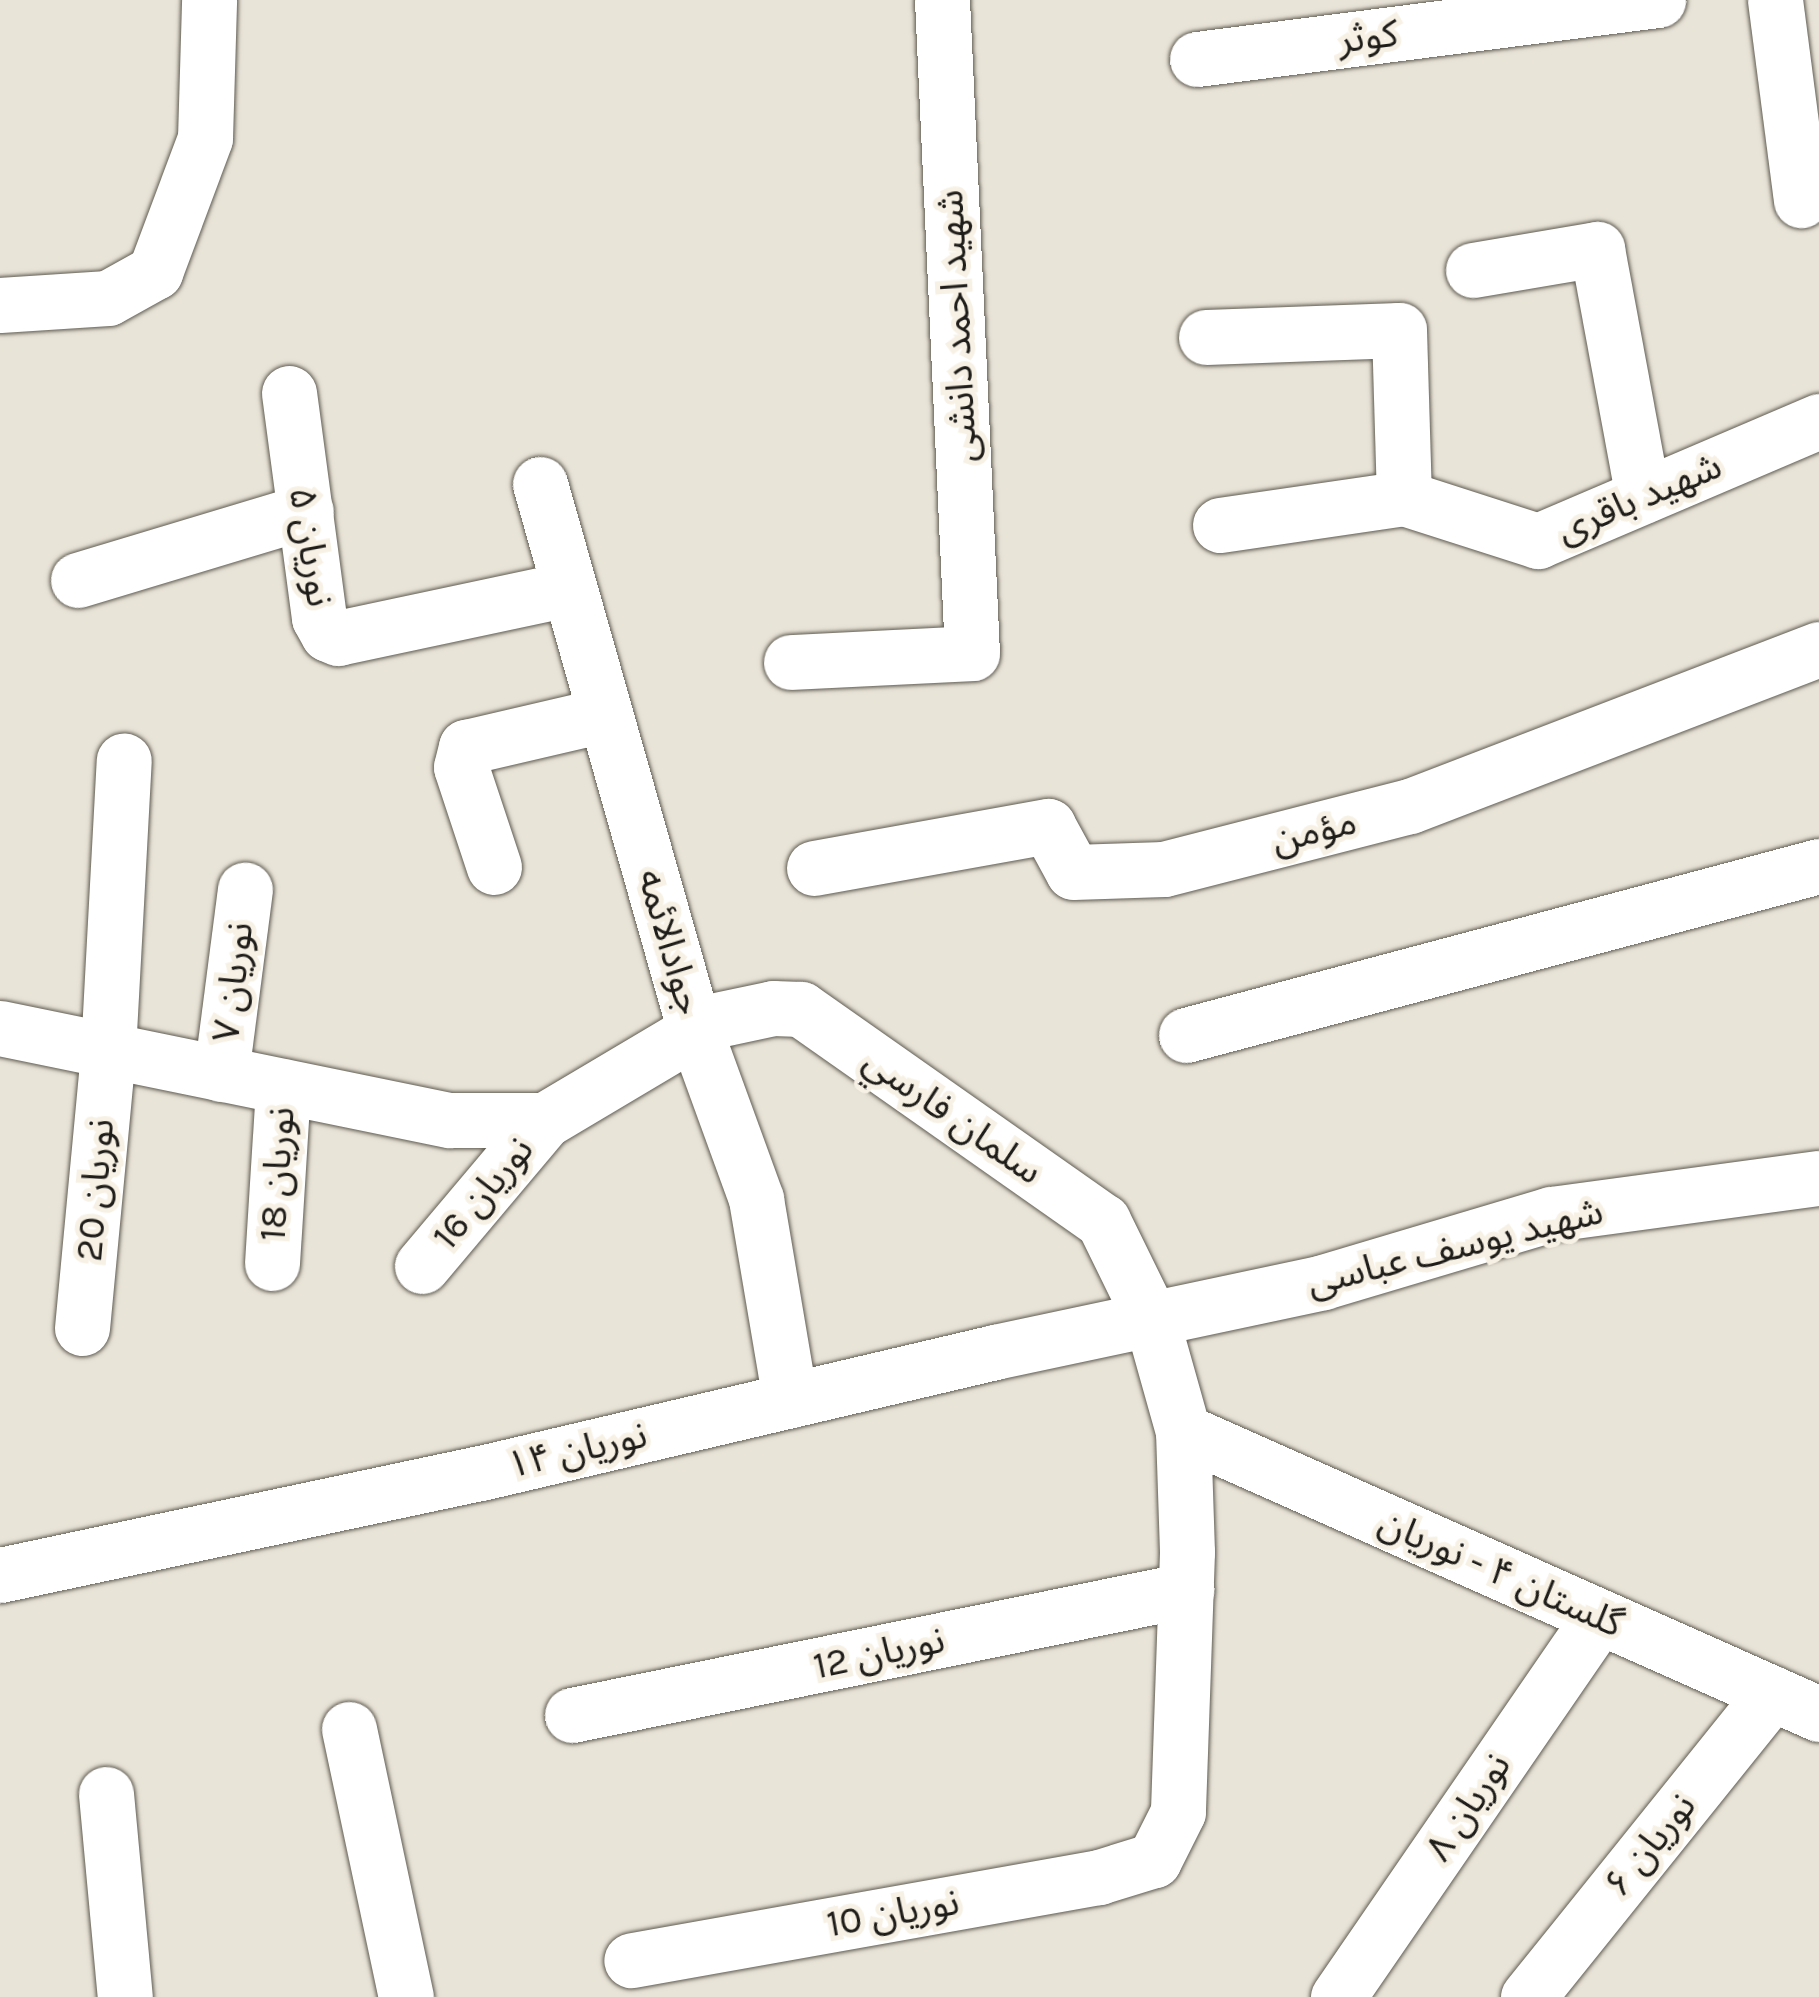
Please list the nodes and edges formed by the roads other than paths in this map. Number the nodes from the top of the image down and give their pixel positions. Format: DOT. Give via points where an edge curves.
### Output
graph roads {
  1 [pos="209,0"];
  2 [pos="942,0"];
  3 [pos="1658,0"];
  4 [pos="1775,0"];
  5 [pos="1198,59"];
  6 [pos="1800,200"];
  7 [pos="1473,270"];
  8 [pos="0,305"];
  9 [pos="1206,337"];
  10 [pos="289,393"];
  11 [pos="1819,421"];
  12 [pos="540,484"];
  13 [pos="1643,496"];
  14 [pos="1404,498"];
  15 [pos="306,511"];
  16 [pos="1220,525"];
  17 [pos="78,580"];
  18 [pos="568,589"];
  19 [pos="1819,649"];
  20 [pos="791,662"];
  21 [pos="604,715"];
  22 [pos="124,760"];
  23 [pos="1819,866"];
  24 [pos="494,867"];
  25 [pos="814,868"];
  26 [pos="245,890"];
  27 [pos="0,1028"];
  28 [pos="696,1030"];
  29 [pos="1186,1035"];
  30 [pos="108,1051"];
  31 [pos="221,1074"];
  32 [pos="283,1086"];
  33 [pos="544,1120"];
  34 [pos="1819,1178"];
  35 [pos="272,1263"];
  36 [pos="422,1266"];
  37 [pos="1152,1321"];
  38 [pos="82,1328"];
  39 [pos="790,1400"];
  40 [pos="1183,1431"];
  41 [pos="0,1575"];
  42 [pos="1186,1590"];
  43 [pos="1599,1616"];
  44 [pos="1796,1704"];
  45 [pos="572,1715"];
  46 [pos="349,1729"];
  47 [pos="106,1794"];
  48 [pos="1154,1860"];
  49 [pos="631,1960"];
  50 [pos="125,1997"];
  51 [pos="406,1997"];
  52 [pos="1338,1997"];
  53 [pos="1528,1997"];
  1 -- 8 [label="street" via="206,138 155,272 108,298"];
  2 -- 20 [label="street, شهید احمد دانشی" via="972,653"];
  3 -- 5 [label="street, کوثر"];
  4 -- 6 [label="street"];
  7 -- 13 [label="street" via="1597,249"];
  9 -- 14 [label="street" via="1399,330"];
  10 -- 15 [label="street, نوریان ۵"];
  11 -- 13 [label="street, شهید باقری"];
  12 -- 18 [label="street, جوادالائمه"];
  13 -- 14 [label="street, شهید باقری" via="1538,541"];
  14 -- 16 [label="street, شهید باقری"];
  15 -- 17 [label="street"];
  15 -- 18 [label="street, نوریان ۵" via="320,618 338,638"];
  18 -- 21 [label="street, جوادالائمه"];
  19 -- 25 [label="street, مؤمن" via="1410,806 1164,869 1074,872 1048,826"];
  21 -- 24 [label="street" via="466,748 461,767"];
  21 -- 28 [label="street, جوادالائمه"];
  22 -- 30 [label="street, نوریان 20"];
  23 -- 29 [label="street"];
  26 -- 31 [label="street, نوریان ۷"];
  27 -- 30 [label="street"];
  28 -- 33 [label="street, سلمان فارسي"];
  28 -- 37 [label="street, سلمان فارسي" via="712,1020 801,1009 1103,1222"];
  28 -- 39 [label="street, جوادالائمه" via="756,1200"];
  30 -- 31 [label="street"];
  30 -- 38 [label="street, نوریان 20"];
  31 -- 32 [label="street"];
  32 -- 33 [label="street" via="450,1120"];
  32 -- 35 [label="street, نوریان 18"];
  33 -- 36 [label="street, نوریان 16"];
  34 -- 37 [label="street, شهید یوسف عباسی" via="1551,1214 1323,1282"];
  37 -- 39 [label="street, نوریان ۱۴"];
  37 -- 40 [label="street, سلمان فارسي"];
  39 -- 41 [label="street, نوریان ۱۴"];
  40 -- 42 [label="street, سلمان فارسي"];
  40 -- 43 [label="street, گلستان ۴ - نوریان"];
  42 -- 45 [label="street, نوریان 12"];
  42 -- 48 [label="street, سلمان فارسي" via="1178,1812"];
  43 -- 44 [label="street, گلستان ۴ - نوریان"];
  43 -- 52 [label="street, نوریان ۸"];
  44 -- 53 [label="street, نوریان ۶"];
  46 -- 51 [label="street"];
  47 -- 50 [label="street"];
  48 -- 49 [label="street, نوریان 10" via="1099,1877"];
}
